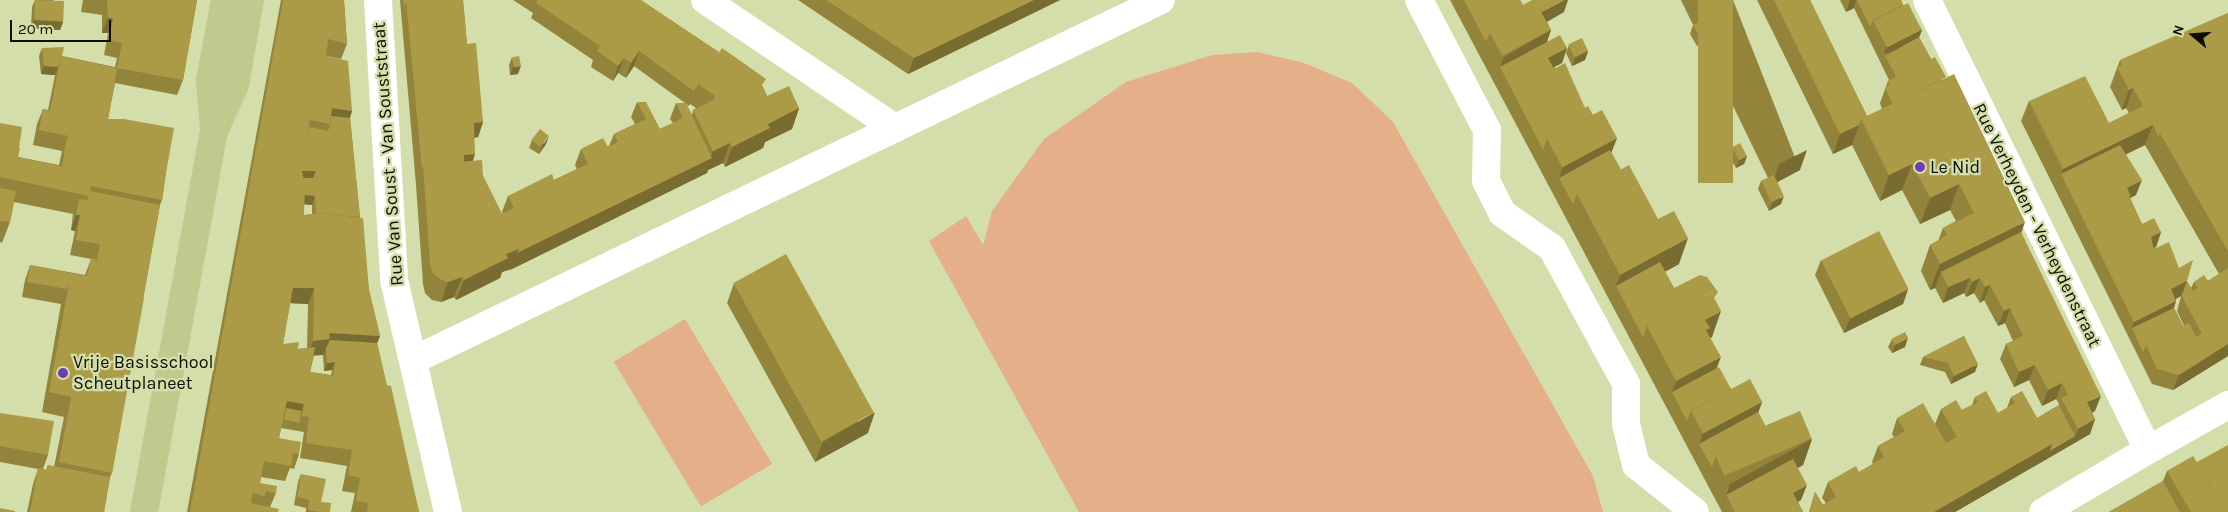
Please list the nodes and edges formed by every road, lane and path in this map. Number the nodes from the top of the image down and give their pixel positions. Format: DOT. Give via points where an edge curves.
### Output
graph roads {
  1 [pos="225,0"];
  2 [pos="250,0"];
  3 [pos="378,0"];
  4 [pos="705,0"];
  5 [pos="1162,0"];
  6 [pos="1419,0"];
  7 [pos="1927,0"];
  8 [pos="895,128"];
  9 [pos="214,131"];
  10 [pos="414,360"];
  11 [pos="2228,405"];
  12 [pos="2148,450"];
  13 [pos="144,512"];
  14 [pos="448,512"];
  15 [pos="1695,512"];
  16 [pos="2043,512"];
  1 -- 9 [label="main road" via="210,80"];
  2 -- 9 [label="main road" via="235,85"];
  3 -- 10 [label="street, Rue Van Soust - Van Souststraat" via="394,280"];
  4 -- 8 [label="street"];
  5 -- 8 [label="street"];
  6 -- 15 [label="street" via="1487,130 1486,181 1502,213 1552,248 1626,384 1626,424 1636,466"];
  7 -- 12 [label="street, Rue Verheyden - Verheydenstraat"];
  8 -- 10 [label="street"];
  9 -- 13 [label="main road"];
  10 -- 14 [label="street, Rue Van Soust - Van Souststraat"];
  11 -- 12 [label="street"];
  12 -- 16 [label="street"];
}
